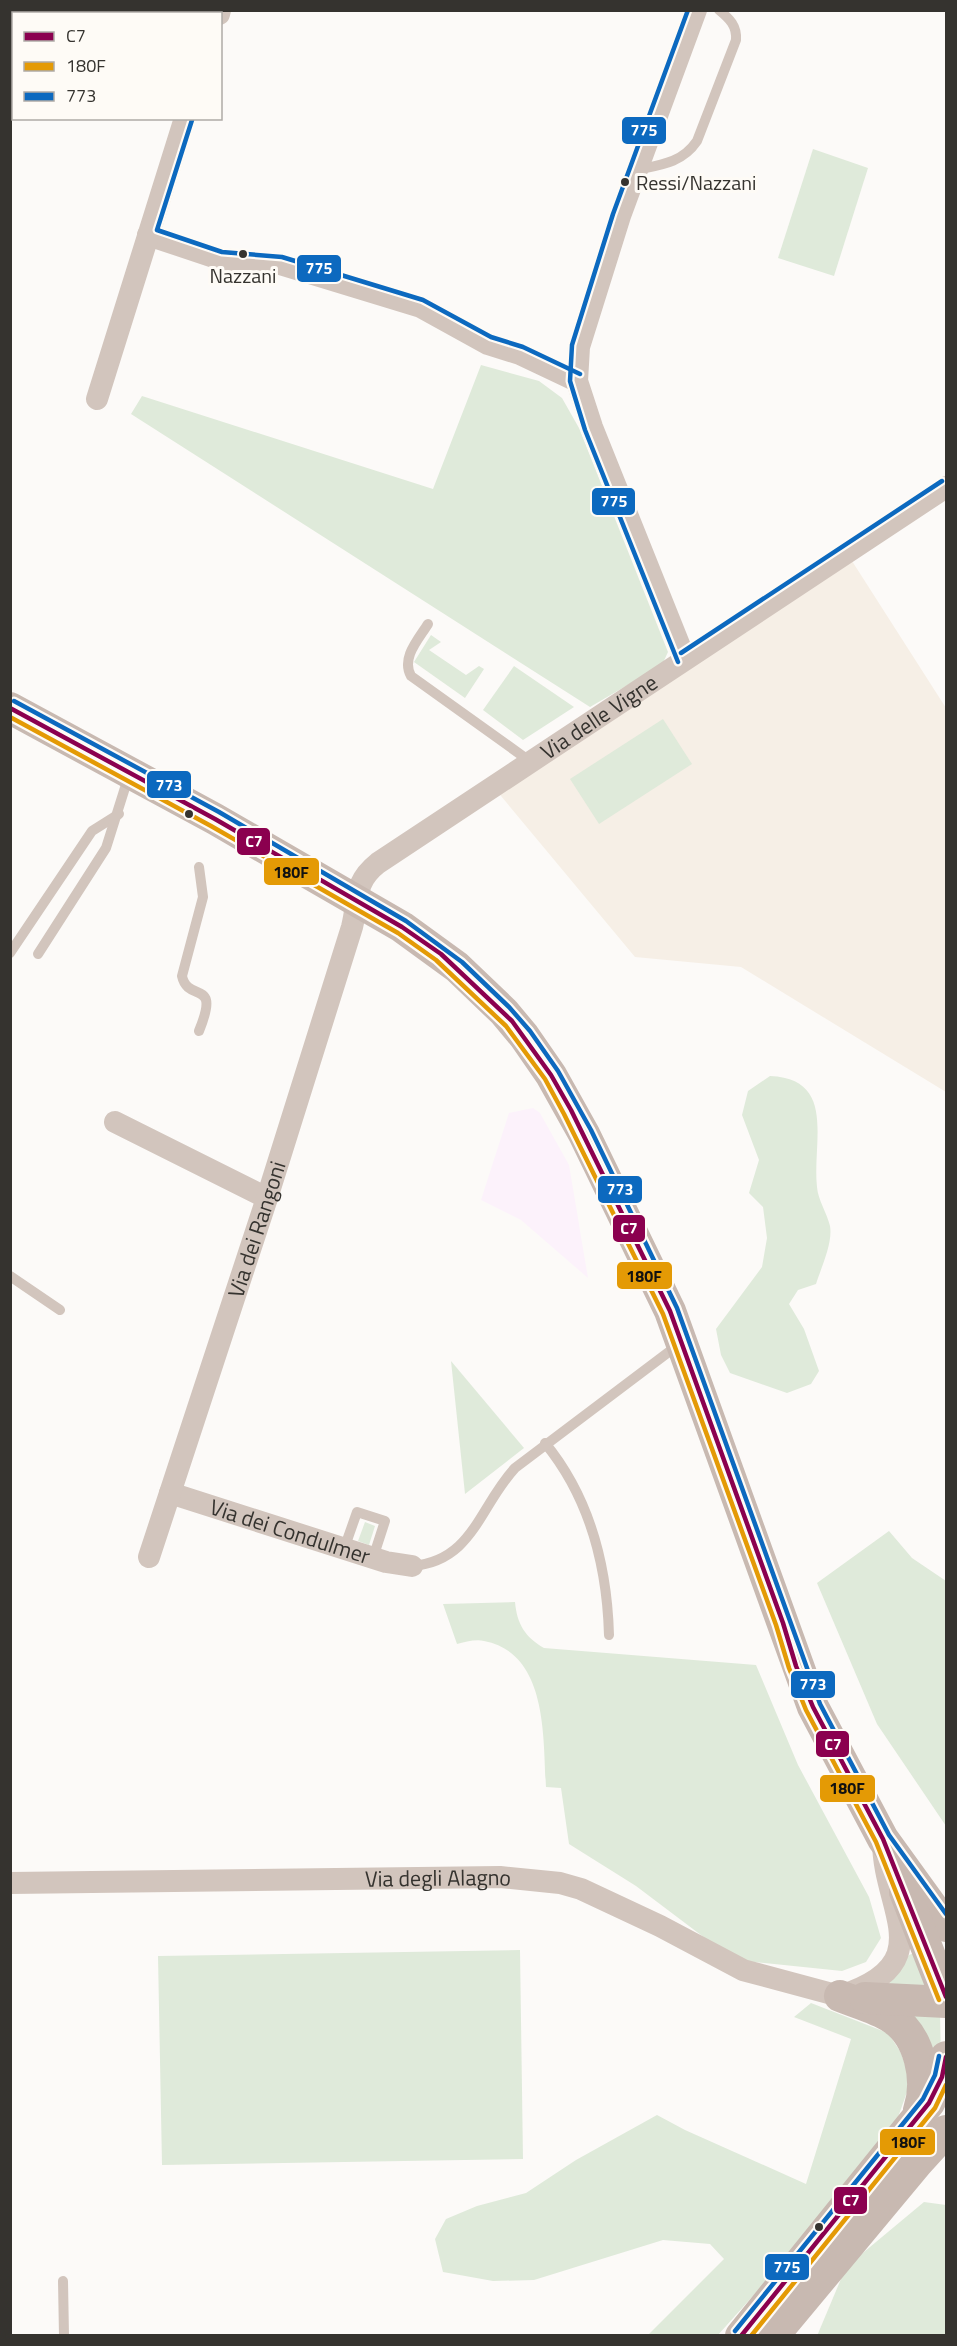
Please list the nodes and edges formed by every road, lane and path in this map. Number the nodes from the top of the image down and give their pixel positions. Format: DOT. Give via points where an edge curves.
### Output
graph roads {
  1 [pos="696,10"];
  2 [pos="719,10"];
  3 [pos="184,120"];
  4 [pos="636,170"];
  5 [pos="148,235"];
  6 [pos="577,381"];
  7 [pos="97,399"];
  8 [pos="946,487"];
  9 [pos="428,624"];
  10 [pos="685,659"];
  11 [pos="10,708"];
  12 [pos="531,762"];
  13 [pos="130,772"];
  14 [pos="119,814"];
  15 [pos="199,867"];
  16 [pos="356,899"];
  17 [pos="10,953"];
  18 [pos="38,954"];
  19 [pos="199,1030"];
  20 [pos="115,1122"];
  21 [pos="267,1198"];
  22 [pos="10,1276"];
  23 [pos="60,1310"];
  24 [pos="683,1342"];
  25 [pos="545,1443"];
  26 [pos="170,1493"];
  27 [pos="345,1549"];
  28 [pos="149,1557"];
  29 [pos="373,1558"];
  30 [pos="412,1566"];
  31 [pos="609,1635"];
  32 [pos="883,1839"];
  33 [pos="10,1883"];
  34 [pos="946,1926"];
  35 [pos="840,1996"];
  36 [pos="946,1997"];
  37 [pos="946,2002"];
  38 [pos="946,2057"];
  39 [pos="909,2129"];
  40 [pos="946,2131"];
  41 [pos="946,2143"];
  42 [pos="916,2163"];
  43 [pos="63,2281"];
  44 [pos="64,2336"];
  45 [pos="741,2336"];
  46 [pos="772,2336"];
  1 -- 4 [label="street"];
  2 -- 4 [label="lane" via="732,22 736,40 697,141 678,160"];
  3 -- 5 [label="street"];
  4 -- 6 [label="street" via="579,347"];
  5 -- 6 [label="street" via="220,259 280,264 421,308 488,344 520,354"];
  5 -- 7 [label="street"];
  6 -- 10 [label="street" via="592,428"];
  8 -- 10 [label="street, Via delle Vigne"];
  9 -- 12 [label="lane" via="410,653 407,669 411,676"];
  10 -- 12 [label="street, Via delle Vigne"];
  11 -- 13 [label="main road"];
  12 -- 16 [label="street, Via delle Vigne" via="372,867 361,880"];
  13 -- 14 [label="lane"];
  13 -- 16 [label="main road"];
  14 -- 17 [label="lane" via="92,831"];
  14 -- 18 [label="lane" via="103,854"];
  15 -- 19 [label="lane" via="203,897 182,969 183,981 207,1000"];
  16 -- 21 [label="street, Via dei Rangoni" via="352,927"];
  16 -- 24 [label="main road" via="441,954 504,1012 534,1050 584,1134"];
  20 -- 21 [label="street"];
  21 -- 26 [label="street, Via dei Rangoni"];
  22 -- 23 [label="lane"];
  24 -- 25 [label="lane"];
  24 -- 32 [label="main road" via="796,1666 813,1707"];
  25 -- 30 [label="lane" via="504,1480 459,1548 442,1560"];
  25 -- 31 [label="lane" via="571,1481 591,1523 602,1564"];
  26 -- 27 [label="street, Via dei Condulmer"];
  26 -- 28 [label="street, Via dei Rangoni"];
  27 -- 29 [label="street, Via dei Condulmer"];
  27 -- 29 [label="lane" via="357,1512 385,1521"];
  29 -- 30 [label="street, Via dei Condulmer"];
  32 -- 34 [label="main road"];
  32 -- 35 [label="street" via="886,1870 900,1926 898,1951 880,1978"];
  32 -- 36 [label="main road"];
  33 -- 35 [label="street, Via degli Alagno" via="500,1877 560,1883 660,1926 743,1970"];
  35 -- 37 [label="main road, Via degli Alagno"];
  35 -- 39 [label="main road" via="893,2018 913,2044 921,2067 923,2091 920,2108"];
  38 -- 39 [label="main road" via="935,2095"];
  39 -- 45 [label="main road"];
  40 -- 42 [label="main road"];
  41 -- 42 [label="main road"];
  42 -- 46 [label="main road"];
  43 -- 44 [label="lane"];
}
